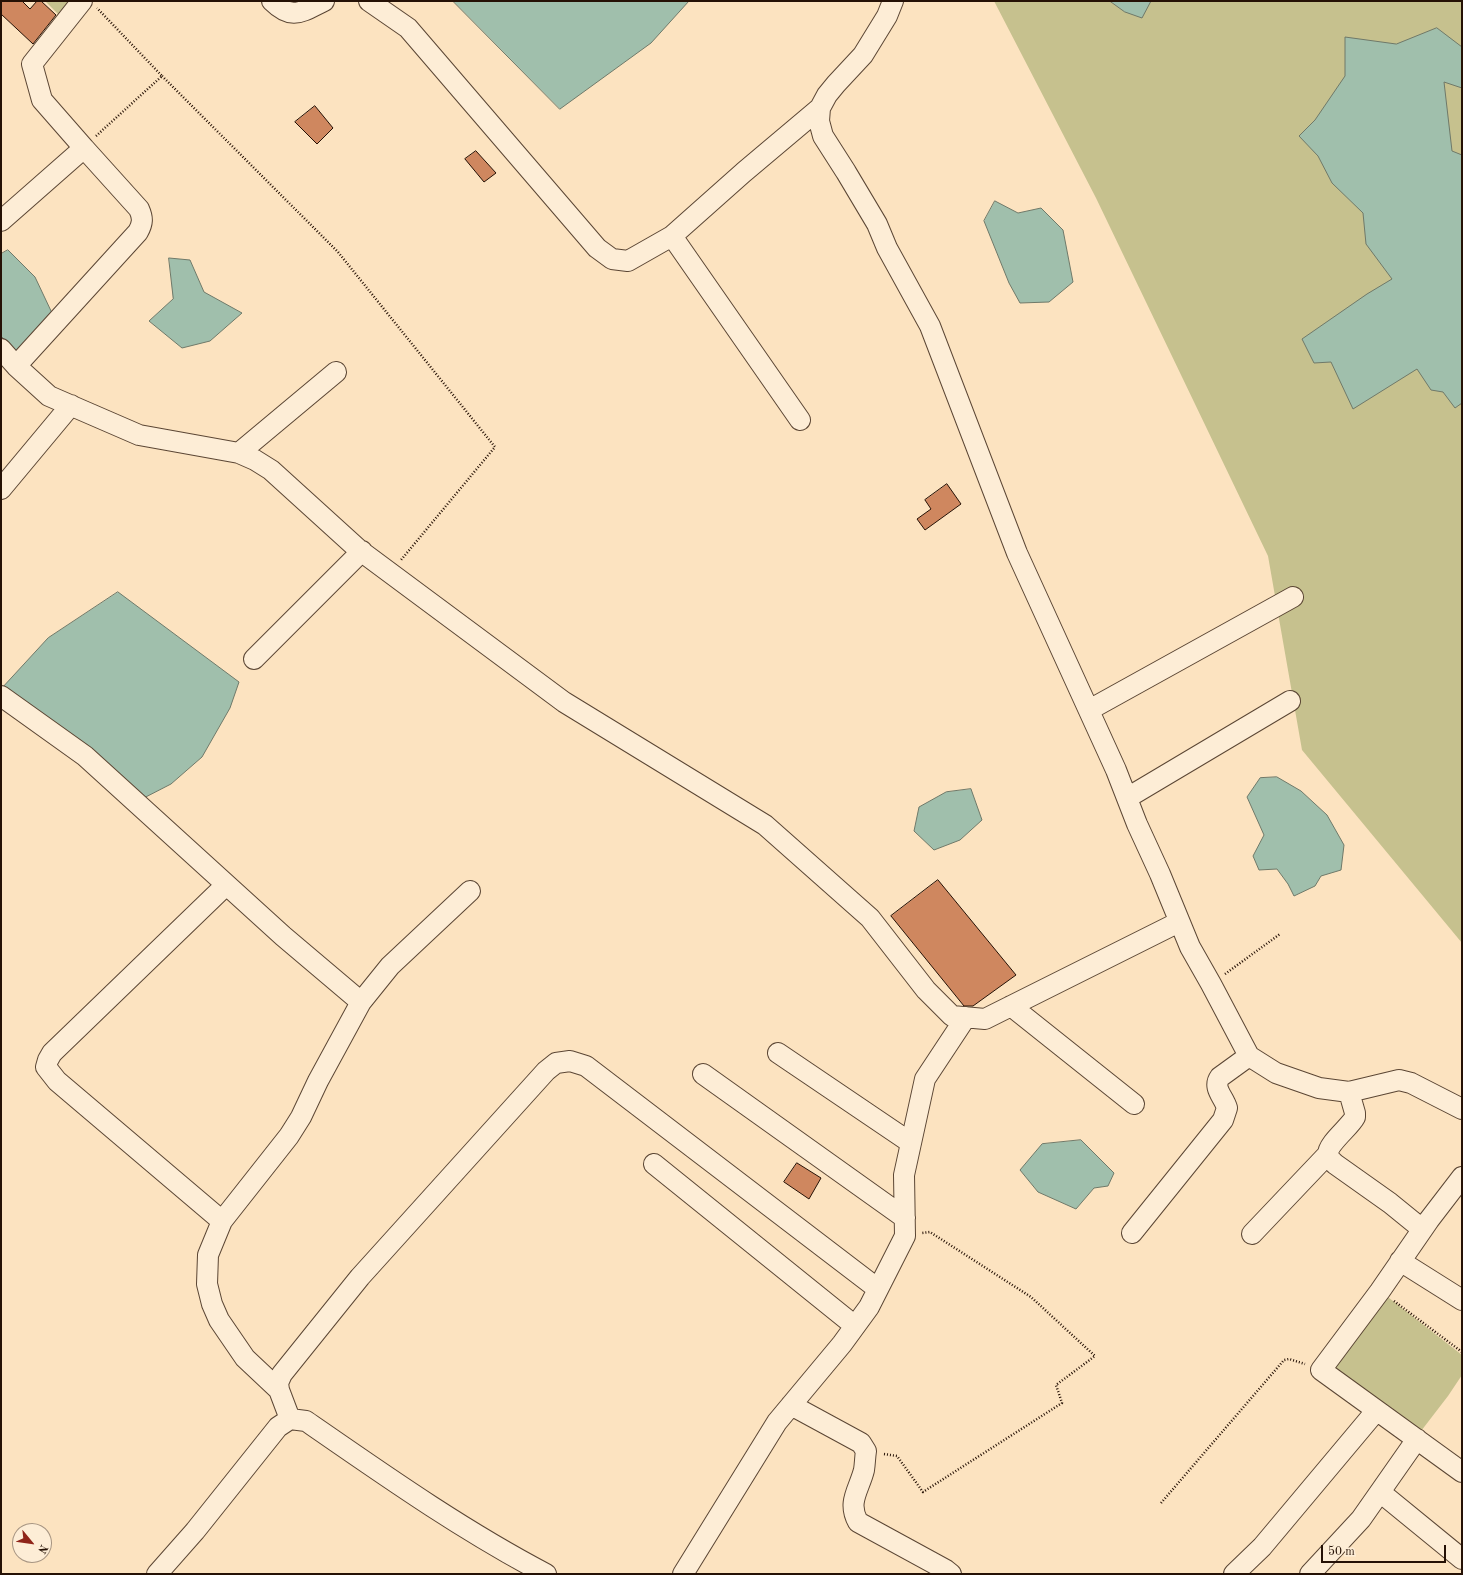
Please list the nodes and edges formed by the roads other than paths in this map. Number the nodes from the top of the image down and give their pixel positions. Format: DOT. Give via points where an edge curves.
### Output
graph roads {
  1 [pos="272,1"];
  2 [pos="324,1"];
  3 [pos="369,1"];
  4 [pos="892,1"];
  5 [pos="89,4"];
  6 [pos="820,108"];
  7 [pos="84,148"];
  8 [pos="1,221"];
  9 [pos="672,236"];
  10 [pos="1,349"];
  11 [pos="16,366"];
  12 [pos="336,372"];
  13 [pos="71,406"];
  14 [pos="800,420"];
  15 [pos="240,453"];
  16 [pos="1,489"];
  17 [pos="362,551"];
  18 [pos="1293,597"];
  19 [pos="254,659"];
  20 [pos="1,696"];
  21 [pos="1290,700"];
  22 [pos="1089,710"];
  23 [pos="1127,798"];
  24 [pos="226,885"];
  25 [pos="470,890"];
  26 [pos="1179,922"];
  27 [pos="361,1002"];
  28 [pos="1011,1006"];
  29 [pos="966,1017"];
  30 [pos="778,1053"];
  31 [pos="1249,1056"];
  32 [pos="703,1074"];
  33 [pos="1349,1092"];
  34 [pos="1134,1104"];
  35 [pos="1462,1109"];
  36 [pos="911,1143"];
  37 [pos="1328,1154"];
  38 [pos="654,1164"];
  39 [pos="1462,1177"];
  40 [pos="222,1221"];
  41 [pos="905,1227"];
  42 [pos="1422,1229"];
  43 [pos="1132,1233"];
  44 [pos="1252,1234"];
  45 [pos="1400,1261"];
  46 [pos="878,1289"];
  47 [pos="1462,1300"];
  48 [pos="855,1326"];
  49 [pos="279,1390"];
  50 [pos="791,1405"];
  51 [pos="1376,1411"];
  52 [pos="290,1419"];
  53 [pos="1417,1439"];
  54 [pos="1462,1472"];
  55 [pos="1380,1492"];
  56 [pos="1462,1559"];
  57 [pos="157,1574"];
  58 [pos="546,1574"];
  59 [pos="683,1574"];
  60 [pos="951,1574"];
  61 [pos="1234,1574"];
  62 [pos="1310,1574"];
  1 -- 2 [label="street" via="289,14 301,13"];
  3 -- 9 [label="street" via="408,28 597,248 612,259 628,261"];
  4 -- 6 [label="street" via="863,55 827,95"];
  5 -- 7 [label="street" via="32,64 42,100"];
  6 -- 9 [label="street"];
  6 -- 22 [label="street" via="819,121 823,136 877,224 887,248 930,326 1017,553"];
  7 -- 8 [label="street"];
  7 -- 11 [label="street" via="139,209 143,217 142,226"];
  9 -- 14 [label="street"];
  10 -- 11 [label="street"];
  11 -- 13 [label="street" via="49,396"];
  12 -- 15 [label="street"];
  13 -- 15 [label="street" via="139,435"];
  13 -- 16 [label="street"];
  15 -- 17 [label="street" via="271,470"];
  17 -- 19 [label="street"];
  17 -- 29 [label="street" via="564,702 765,825 870,918 926,990 952,1016"];
  18 -- 22 [label="street"];
  20 -- 24 [label="street" via="85,756"];
  21 -- 23 [label="street"];
  22 -- 23 [label="street"];
  23 -- 26 [label="street"];
  24 -- 27 [label="street"];
  24 -- 40 [label="street" via="52,1054 46,1067 57,1081"];
  25 -- 27 [label="street" via="390,966"];
  26 -- 28 [label="street"];
  26 -- 31 [label="street"];
  27 -- 40 [label="street" via="289,1136"];
  28 -- 29 [label="street" via="985,1019"];
  28 -- 34 [label="street"];
  29 -- 36 [label="street" via="925,1078"];
  30 -- 36 [label="street"];
  31 -- 33 [label="street" via="1276,1073 1320,1088"];
  31 -- 43 [label="street" via="1217,1081 1216,1086 1228,1108 1223,1120"];
  32 -- 41 [label="street"];
  33 -- 35 [label="street" via="1399,1080 1411,1083"];
  33 -- 37 [label="street" via="1355,1117 1332,1145"];
  36 -- 41 [label="street" via="904,1175"];
  37 -- 42 [label="street" via="1335,1164"];
  37 -- 44 [label="street"];
  38 -- 48 [label="street"];
  39 -- 42 [label="street"];
  40 -- 49 [label="street" via="208,1255 207,1284 212,1304 219,1320 245,1358"];
  41 -- 46 [label="street"];
  42 -- 45 [label="street"];
  45 -- 47 [label="street"];
  45 -- 51 [label="street" via="1321,1370"];
  46 -- 48 [label="street"];
  46 -- 49 [label="street" via="586,1066 570,1061 556,1063 360,1277 282,1374 278,1383"];
  48 -- 50 [label="street"];
  49 -- 52 [label="street"];
  50 -- 59 [label="street" via="777,1422"];
  50 -- 60 [label="street" via="861,1443 866,1451 864,1469 853,1504 858,1522"];
  51 -- 53 [label="street"];
  51 -- 61 [label="street" via="1262,1547"];
  52 -- 57 [label="street" via="273,1432 195,1531"];
  52 -- 58 [label="street" via="306,1421 410,1492 513,1557"];
  53 -- 54 [label="street"];
  53 -- 55 [label="street"];
  55 -- 56 [label="street"];
  55 -- 62 [label="street" via="1361,1519"];
}
